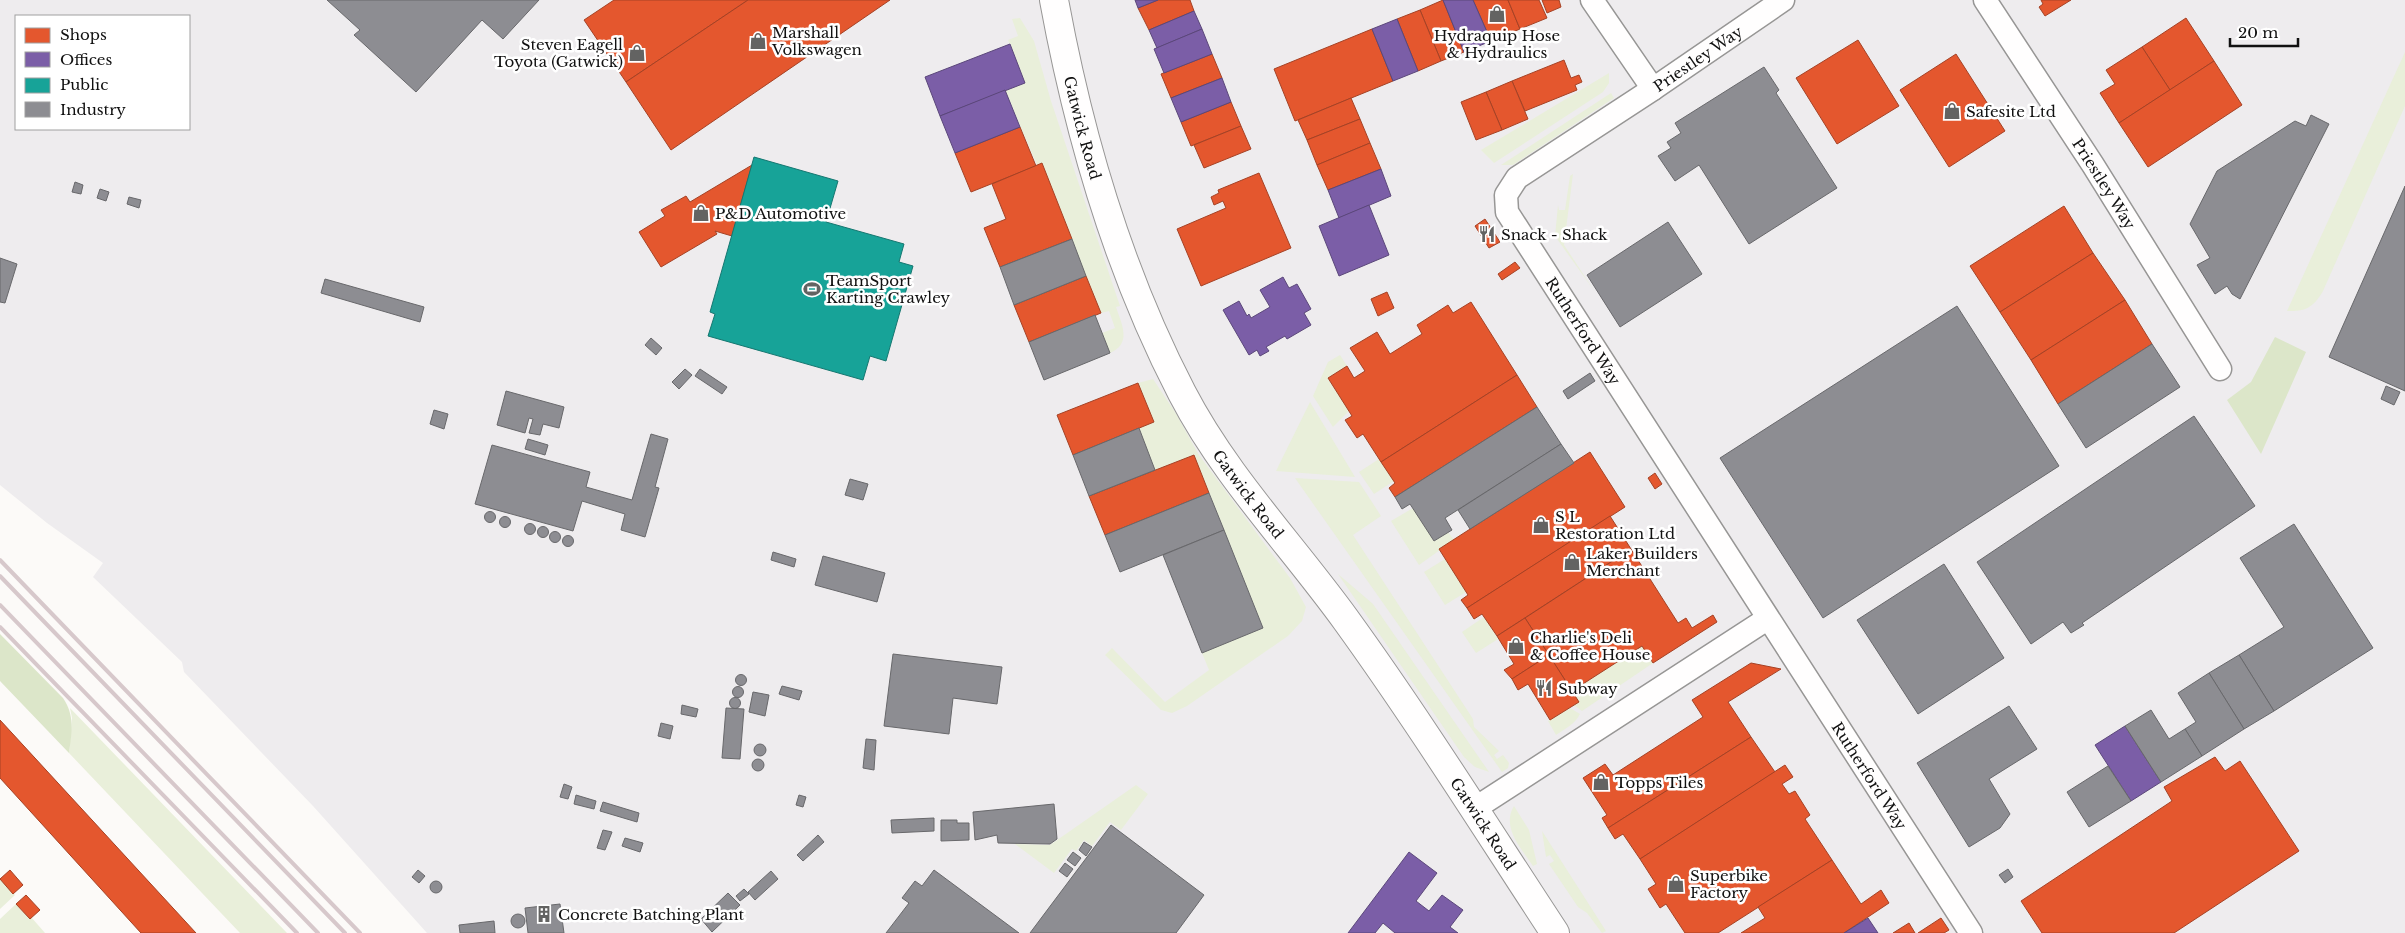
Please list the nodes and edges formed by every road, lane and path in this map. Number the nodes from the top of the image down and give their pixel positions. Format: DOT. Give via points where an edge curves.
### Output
graph roads {
  1 [pos="1054,0"];
  2 [pos="1592,0"];
  3 [pos="1783,0"];
  4 [pos="1985,0"];
  5 [pos="1653,89"];
  6 [pos="2220,369"];
  7 [pos="1767,619"];
  8 [pos="1474,809"];
  9 [pos="1555,933"];
  10 [pos="1971,933"];
  1 -- 8 [label="street, Gatwick Road" via="1082,132 1115,237 1144,313 1181,392 1212,445 1345,619"];
  2 -- 5 [label="street, Priestley Way"];
  3 -- 5 [label="street, Priestley Way"];
  4 -- 6 [label="street, Priestley Way"];
  5 -- 7 [label="street, Rutherford Way" via="1517,178 1508,191 1506,208 1520,235"];
  7 -- 8 [label="street"];
  7 -- 10 [label="street, Rutherford Way"];
  8 -- 9 [label="street, Gatwick Road"];
}
